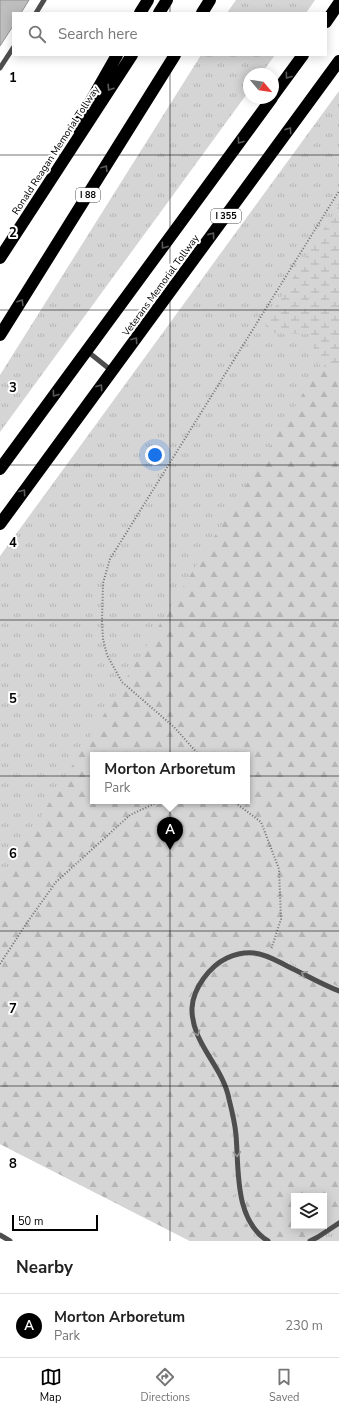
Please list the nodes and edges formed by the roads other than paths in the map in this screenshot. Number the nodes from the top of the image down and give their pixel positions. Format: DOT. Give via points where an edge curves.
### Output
graph roads {
  1 [pos="44,0"];
  2 [pos="148,0"];
  3 [pos="168,0"];
  4 [pos="210,0"];
  5 [pos="339,3"];
  6 [pos="37,12"];
  7 [pos="141,12"];
  8 [pos="160,12"];
  9 [pos="203,12"];
  10 [pos="327,21"];
  11 [pos="12,50"];
  12 [pos="115,56"];
  13 [pos="131,56"];
  14 [pos="174,56"];
  15 [pos="302,56"];
  16 [pos="339,60"];
  17 [pos="0,68"];
  18 [pos="279,88"];
  19 [pos="267,104"];
  20 [pos="17,230"];
  21 [pos="0,258"];
  22 [pos="0,335"];
  23 [pos="86,351"];
  24 [pos="112,371"];
  25 [pos="0,469"];
  26 [pos="0,524"];
  27 [pos="339,991"];
  28 [pos="339,1223"];
  29 [pos="0,1235"];
  30 [pos="10,1241"];
  31 [pos="268,1241"];
  32 [pos="310,1241"];
  1 -- 6 [label="lane"];
  2 -- 7 [label="highway"];
  3 -- 8 [label="highway"];
  4 -- 9 [label="highway"];
  5 -- 10 [label="highway"];
  11 -- 17 [label="lane"];
  12 -- 20 [label="highway"];
  13 -- 20 [label="highway, Ronald Reagan Memorial Tollway, one-way"];
  22 -- 14 [label="highway, I 88, one-way"];
  15 -- 18 [label="highway, Veterans Memorial Tollway, one-way"];
  24 -- 16 [label="highway, Veterans Memorial Tollway / I 355, one-way"];
  19 -- 23 [label="highway, Veterans Memorial Tollway, one-way"];
  20 -- 21 [label="highway, Ronald Reagan Memorial Tollway"];
  23 -- 24 [label="lane"];
  23 -- 25 [label="highway, Veterans Memorial Tollway, one-way"];
  26 -- 24 [label="highway, Veterans Memorial Tollway / I 355, one-way"];
  27 -- 31 [label="lane, one-way" via="268,956 239,953 218,962 195,994 192,1007 197,1034 228,1095 236,1132 241,1198 254,1228"];
  28 -- 32 [label="lane"];
  29 -- 30 [label="lane"];
}
